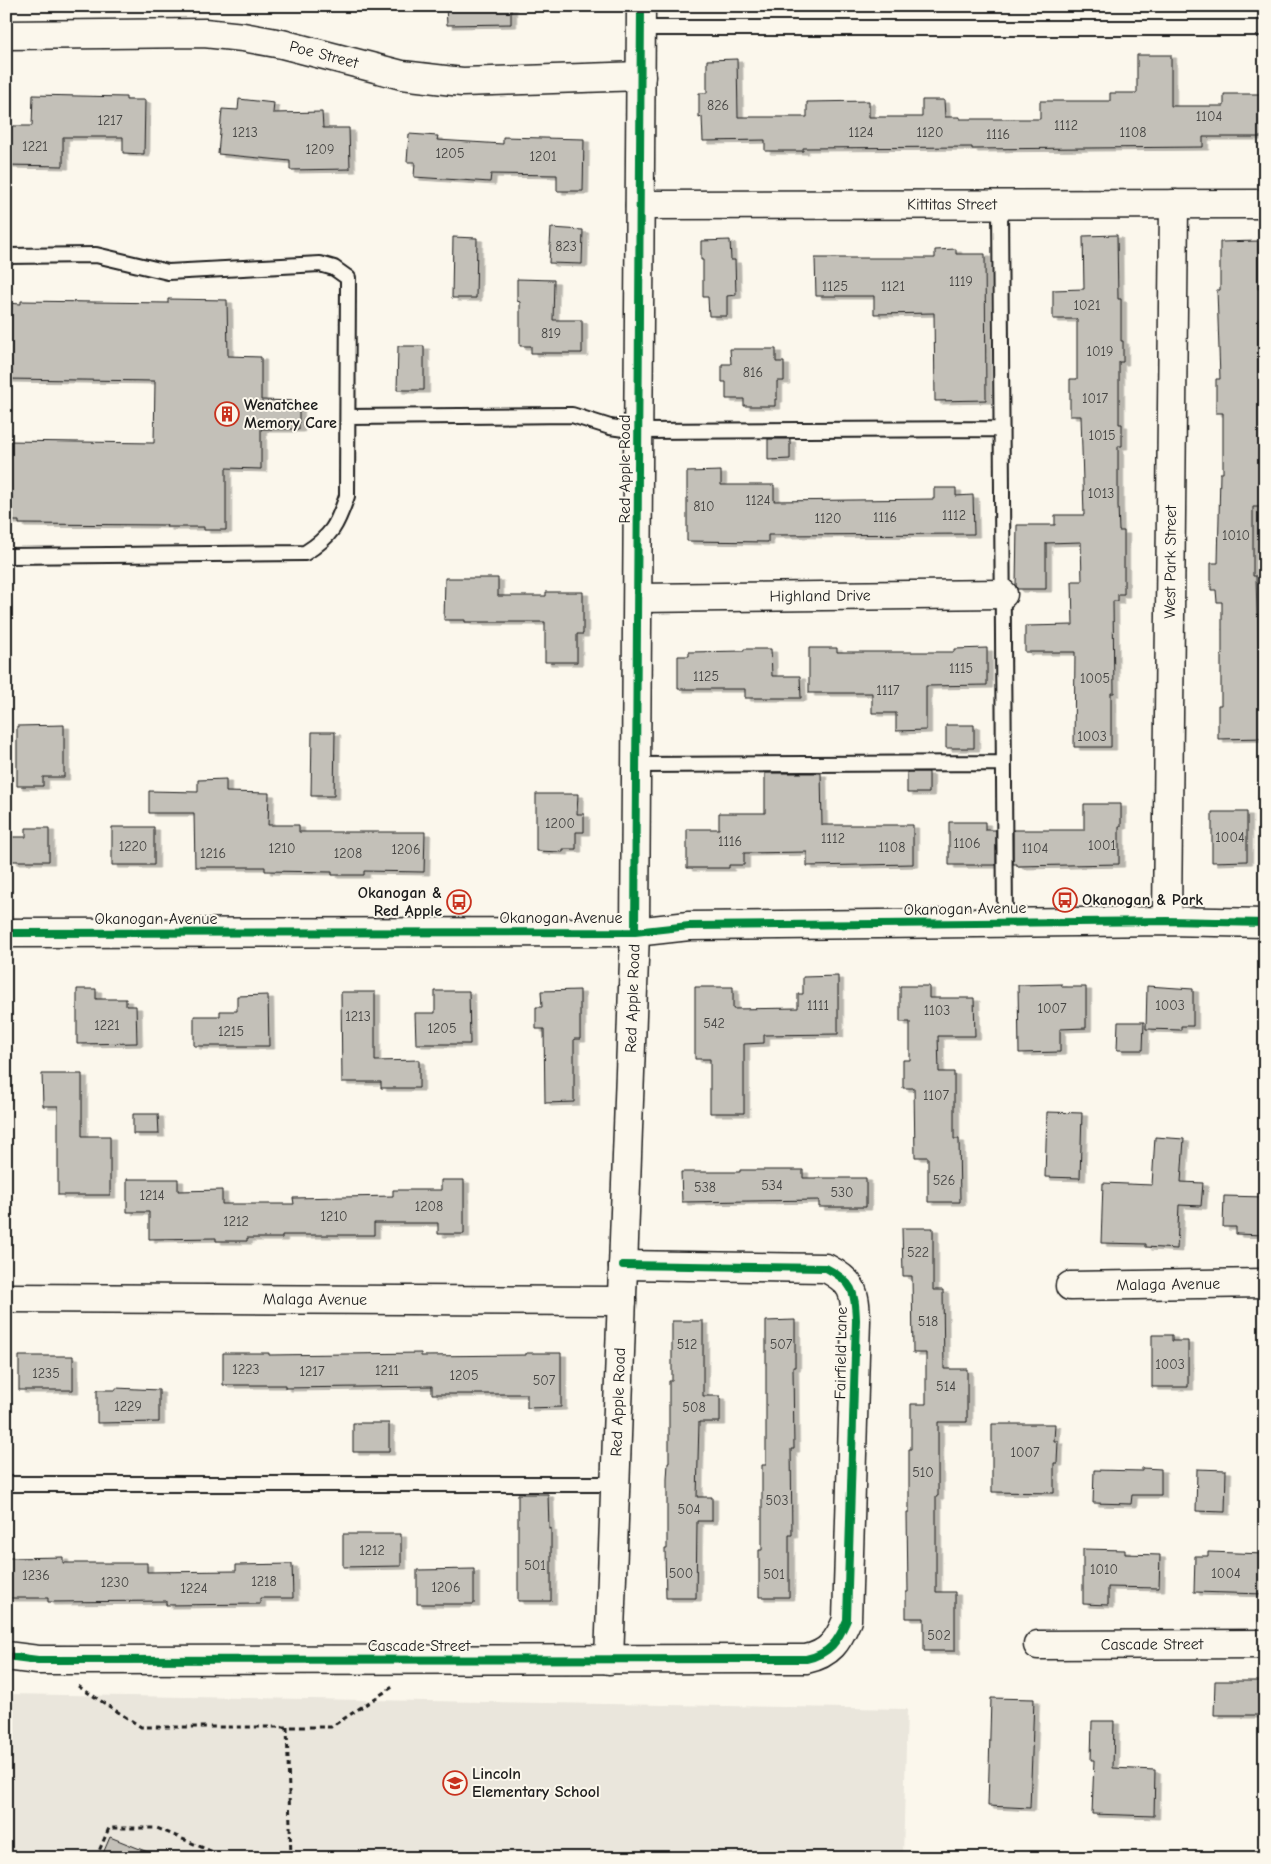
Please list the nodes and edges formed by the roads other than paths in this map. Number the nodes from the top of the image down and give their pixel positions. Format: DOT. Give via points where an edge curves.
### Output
graph roads {
  1 [pos="641,17"];
  2 [pos="1265,28"];
  3 [pos="6,35"];
  4 [pos="641,76"];
  5 [pos="1000,204"];
  6 [pos="1174,204"];
  7 [pos="1265,204"];
  8 [pos="640,205"];
  9 [pos="6,256"];
  10 [pos="348,417"];
  11 [pos="1002,429"];
  12 [pos="638,432"];
  13 [pos="6,556"];
  14 [pos="1003,594"];
  15 [pos="638,598"];
  16 [pos="1004,763"];
  17 [pos="636,765"];
  18 [pos="1167,921"];
  19 [pos="1005,923"];
  20 [pos="1265,923"];
  21 [pos="635,932"];
  22 [pos="6,933"];
  23 [pos="623,1265"];
  24 [pos="1265,1283"];
  25 [pos="1070,1286"];
  26 [pos="6,1298"];
  27 [pos="622,1301"];
  28 [pos="6,1484"];
  29 [pos="616,1484"];
  30 [pos="1265,1644"];
  31 [pos="1038,1645"];
  32 [pos="829,1649"];
  33 [pos="6,1656"];
  34 [pos="609,1660"];
  1 -- 2 [label="lane"];
  1 -- 4 [label="street, Red Apple Road"];
  3 -- 4 [label="street, Poe Street" via="234,36 282,44 402,75 462,82"];
  4 -- 8 [label="street, Red Apple Road"];
  5 -- 6 [label="street, Kittitas Street"];
  5 -- 8 [label="street, Kittitas Street"];
  5 -- 11 [label="lane"];
  6 -- 7 [label="street, Kittitas Street"];
  6 -- 18 [label="street, West Park Street"];
  8 -- 12 [label="street, Red Apple Road"];
  9 -- 10 [label="lane" via="96,255 168,272 320,264 334,268 348,278"];
  10 -- 12 [label="lane" via="572,415"];
  10 -- 13 [label="lane" via="347,496 339,520 323,542 305,553"];
  11 -- 12 [label="lane"];
  11 -- 14 [label="lane"];
  12 -- 15 [label="street, Red Apple Road"];
  14 -- 15 [label="street, Highland Drive"];
  14 -- 16 [label="lane"];
  15 -- 17 [label="street, Red Apple Road"];
  16 -- 17 [label="lane"];
  16 -- 19 [label="lane"];
  17 -- 21 [label="street, Red Apple Road"];
  18 -- 19 [label="street, Okanogan Avenue"];
  18 -- 20 [label="street, Okanogan Avenue"];
  19 -- 21 [label="street, Okanogan Avenue" via="689,926"];
  21 -- 22 [label="street, Okanogan Avenue"];
  21 -- 23 [label="street, Red Apple Road"];
  23 -- 27 [label="street, Red Apple Road"];
  23 -- 32 [label="street, Fairfield Lane" via="826,1268 843,1277 855,1296 847,1620 840,1638"];
  24 -- 25 [label="street, Malaga Avenue"];
  26 -- 27 [label="street, Malaga Avenue"];
  27 -- 29 [label="street, Red Apple Road"];
  28 -- 29 [label="lane"];
  29 -- 34 [label="street, Red Apple Road"];
  30 -- 31 [label="street, Cascade Street"];
  32 -- 34 [label="street, Cascade Street" via="806,1659"];
  33 -- 34 [label="street, Cascade Street" via="47,1660"];
}
